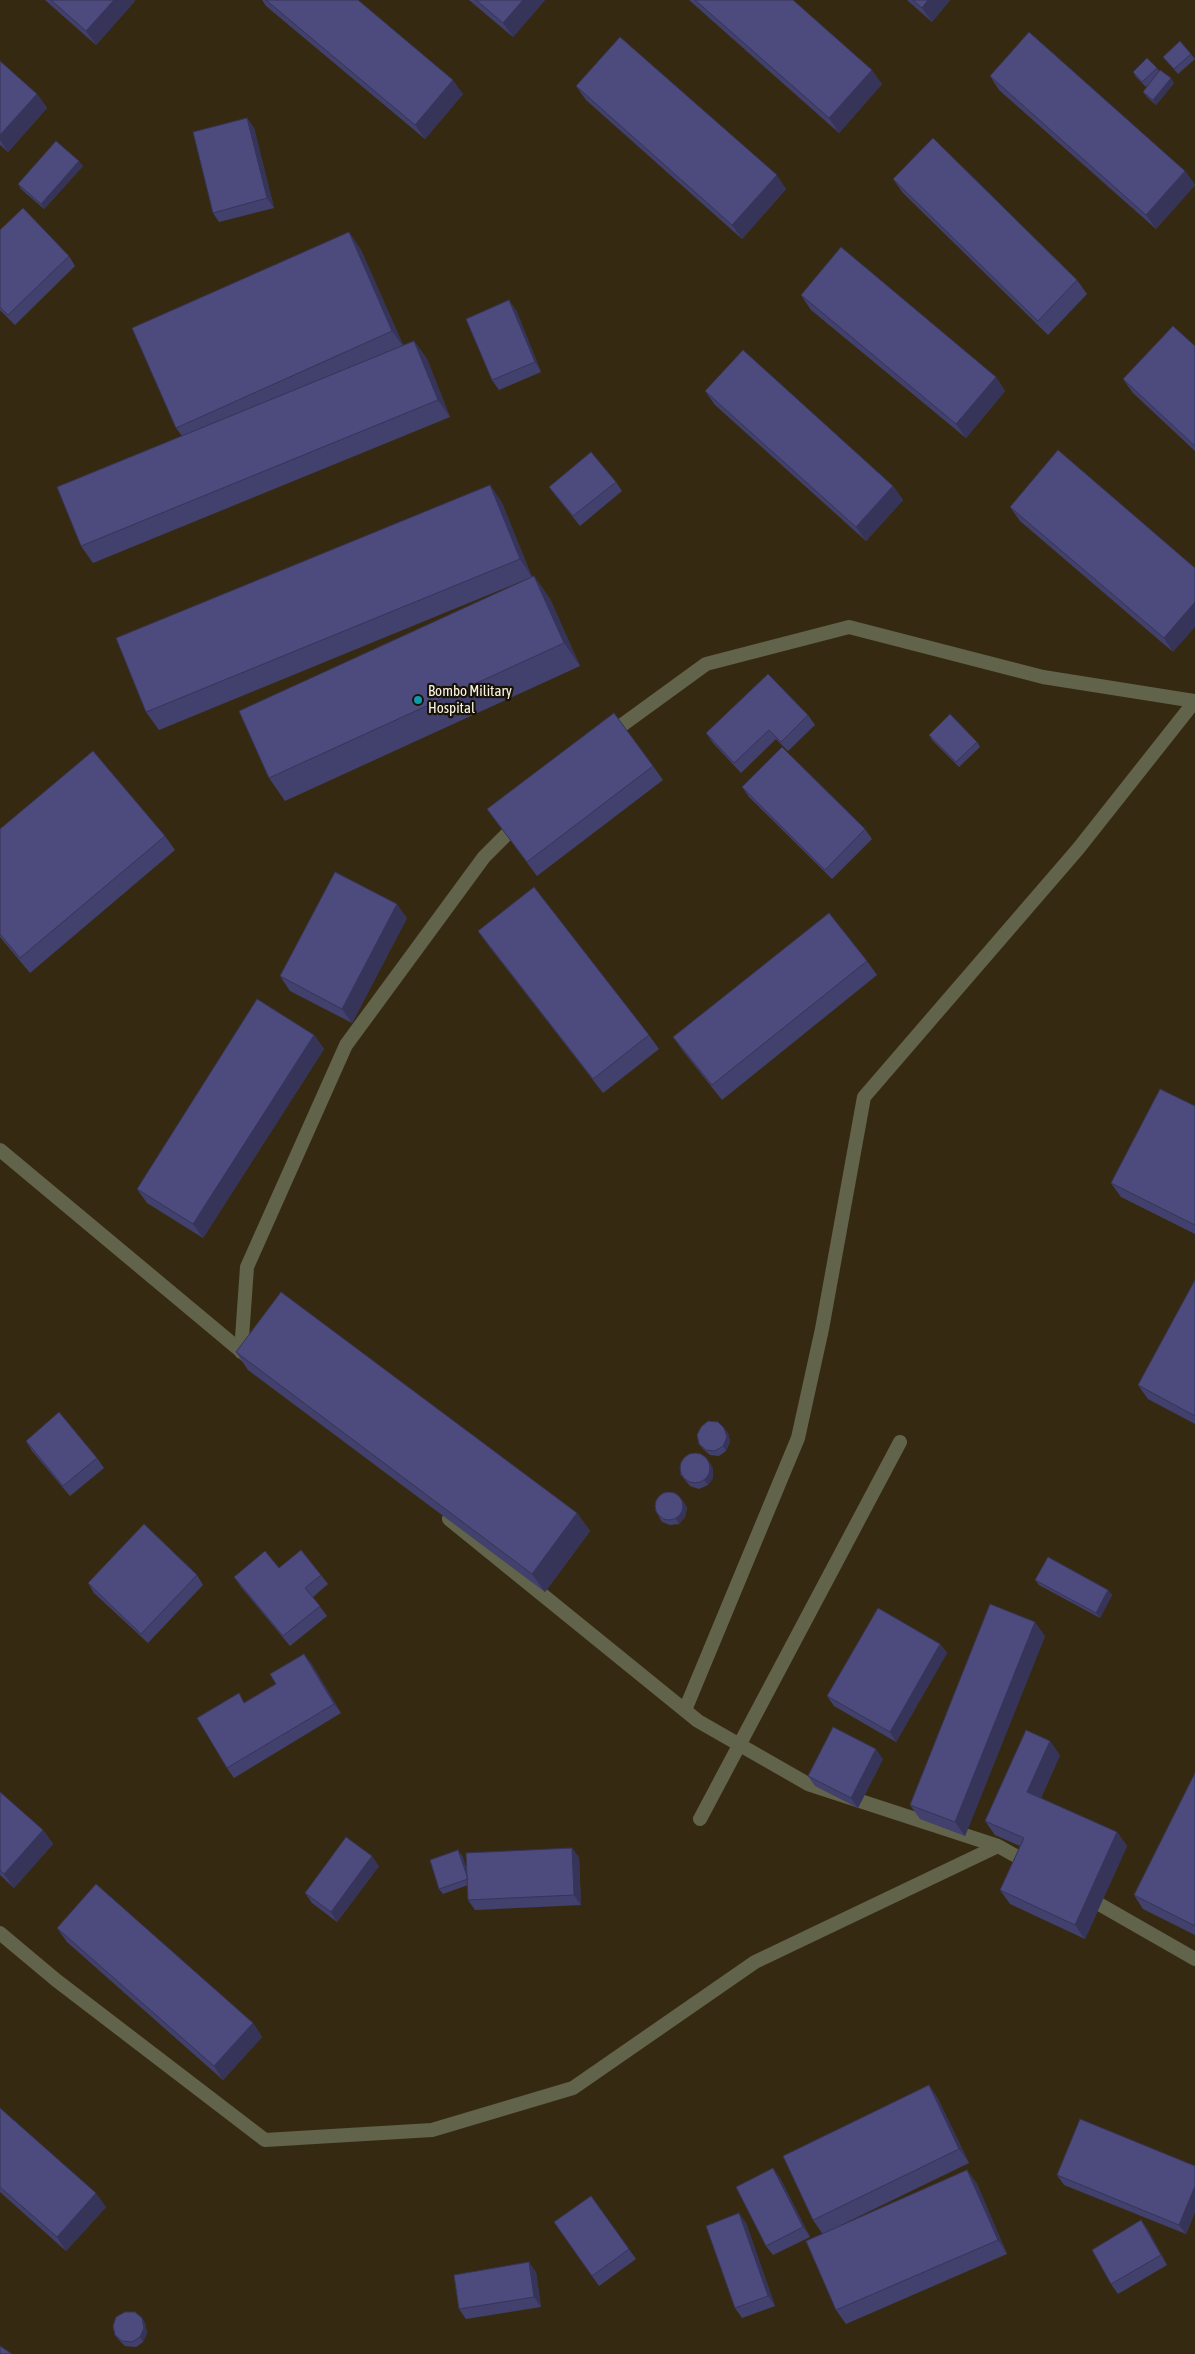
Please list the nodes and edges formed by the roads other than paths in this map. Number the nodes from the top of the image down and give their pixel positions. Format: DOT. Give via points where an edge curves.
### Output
graph roads {
  1 [pos="1195,701"];
  2 [pos="593,748"];
  3 [pos="532,809"];
  4 [pos="0,1150"];
  5 [pos="241,1352"];
  6 [pos="264,1370"];
  7 [pos="440,1512"];
  8 [pos="685,1710"];
  9 [pos="737,1744"];
  10 [pos="700,1819"];
  11 [pos="998,1846"];
  12 [pos="1041,1870"];
  13 [pos="1075,1890"];
  14 [pos="0,1933"];
  15 [pos="1195,1959"];
  1 -- 2 [label="street" via="1043,677 849,627 706,664"];
  1 -- 8 [label="street" via="1078,849 864,1096 822,1329 798,1438"];
  3 -- 5 [label="street" via="484,857 346,1045 247,1266"];
  4 -- 5 [label="street"];
  5 -- 6 [label="street"];
  7 -- 8 [label="street"];
  8 -- 9 [label="street"];
  9 -- 10 [label="street" via="900,1442"];
  9 -- 11 [label="street" via="808,1784"];
  11 -- 12 [label="street"];
  11 -- 14 [label="street" via="755,1962 573,2088 432,2130 265,2140 56,1980"];
  13 -- 15 [label="street"];
}
